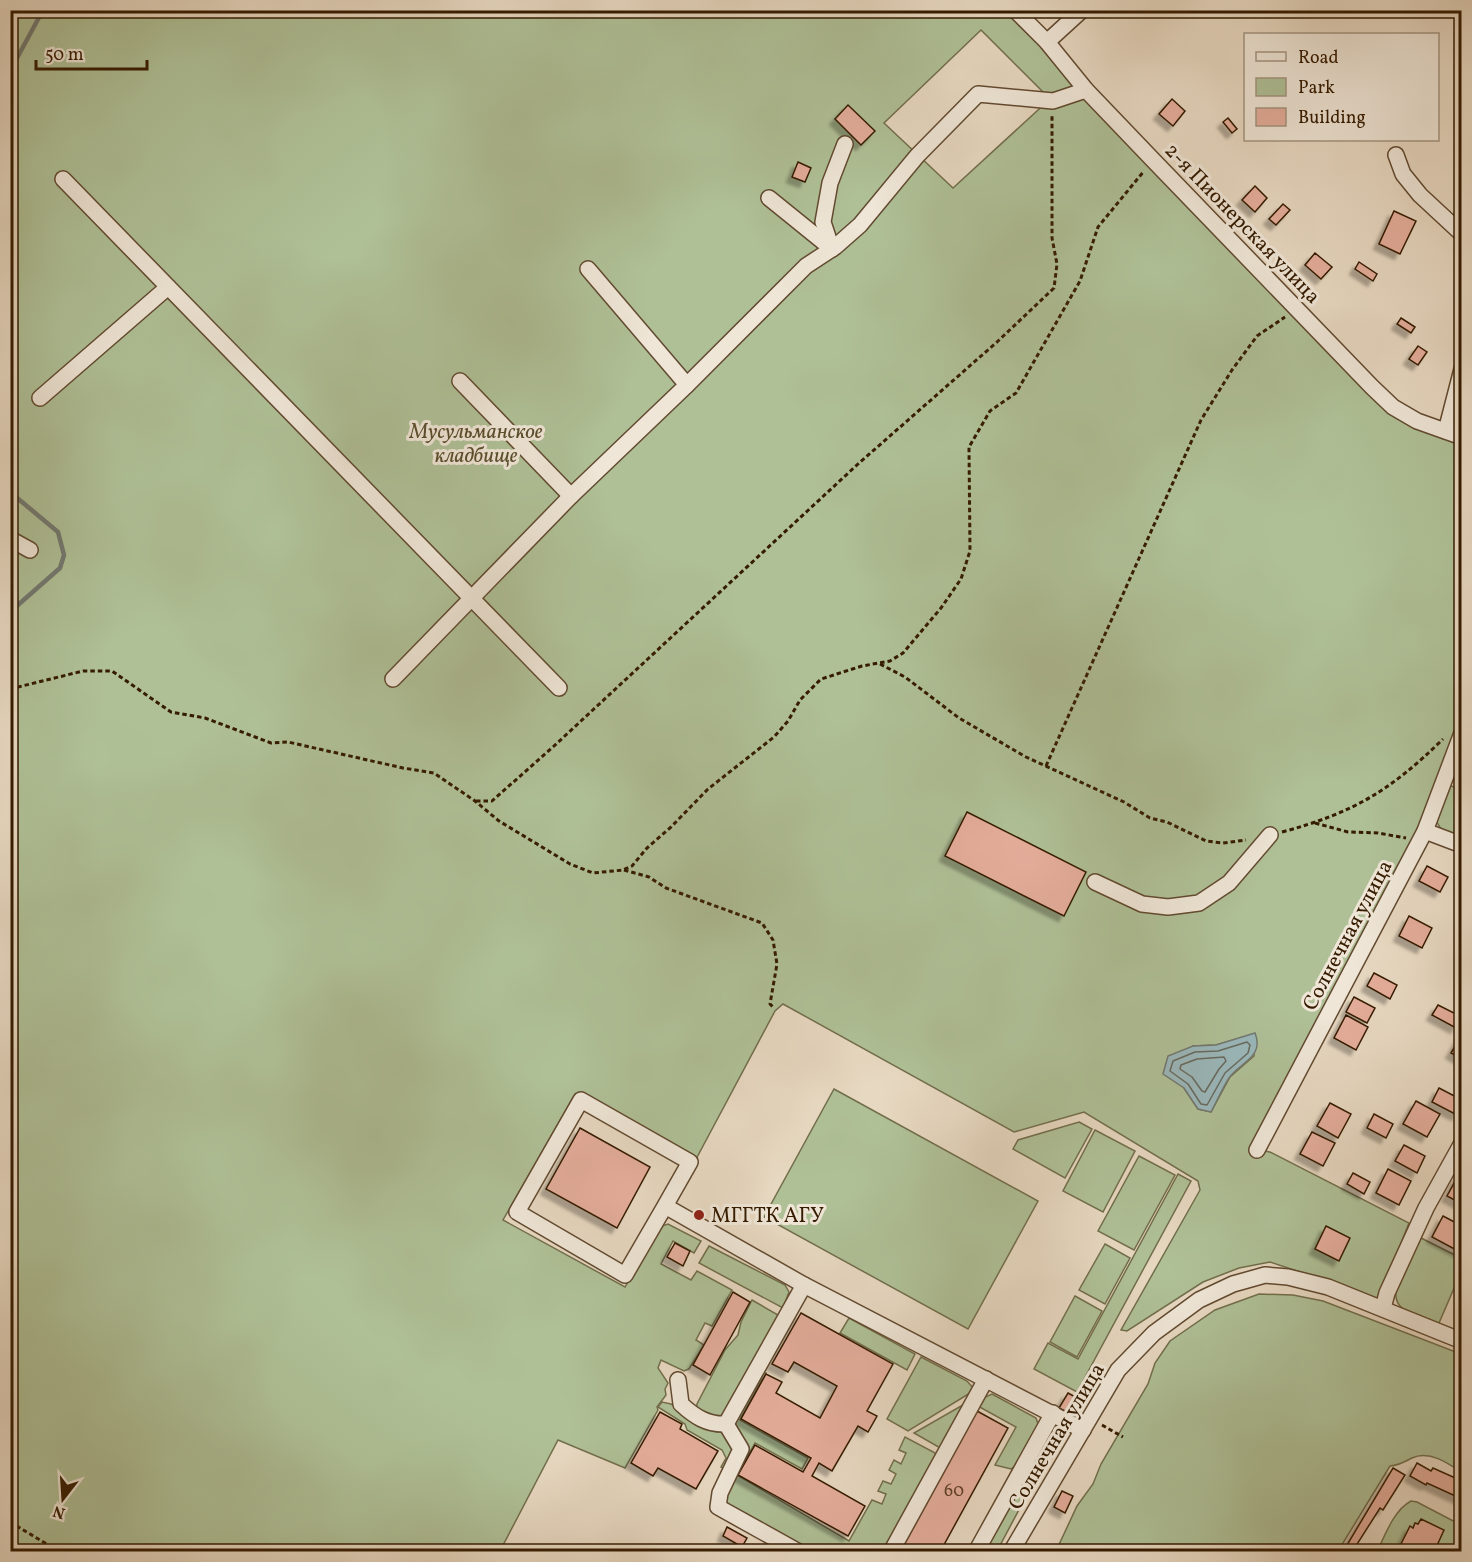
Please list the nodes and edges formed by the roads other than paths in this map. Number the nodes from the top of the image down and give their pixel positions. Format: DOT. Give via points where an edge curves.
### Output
graph roads {
  1 [pos="1015,10"];
  2 [pos="1082,10"];
  3 [pos="1047,42"];
  4 [pos="1086,90"];
  5 [pos="845,144"];
  6 [pos="1396,155"];
  7 [pos="63,179"];
  8 [pos="769,198"];
  9 [pos="1461,234"];
  10 [pos="832,249"];
  11 [pos="588,268"];
  12 [pos="168,287"];
  13 [pos="1461,369"];
  14 [pos="460,381"];
  15 [pos="687,385"];
  16 [pos="40,398"];
  17 [pos="1446,431"];
  18 [pos="1461,437"];
  19 [pos="571,496"];
  20 [pos="10,539"];
  21 [pos="30,550"];
  22 [pos="471,598"];
  23 [pos="393,679"];
  24 [pos="559,688"];
  25 [pos="1454,735"];
  26 [pos="1270,835"];
  27 [pos="1422,838"];
  28 [pos="1461,845"];
  29 [pos="1095,882"];
  30 [pos="1461,1143"];
  31 [pos="1257,1150"];
  32 [pos="665,1206"];
  33 [pos="804,1285"];
  34 [pos="1383,1308"];
  35 [pos="1461,1341"];
  36 [pos="986,1379"];
  37 [pos="678,1380"];
  38 [pos="1053,1413"];
  39 [pos="726,1424"];
  40 [pos="1083,1430"];
  41 [pos="799,1551"];
  42 [pos="891,1551"];
  43 [pos="976,1551"];
  44 [pos="1011,1551"];
  1 -- 3 [label="street, 2-я Пионерская улица"];
  2 -- 3 [label="street"];
  3 -- 4 [label="street, 2-я Пионерская улица"];
  4 -- 10 [label="street" via="1053,101 978,94 917,156 860,225"];
  4 -- 17 [label="street, 2-я Пионерская улица" via="1394,407 1417,421"];
  5 -- 10 [label="street" via="830,183 823,222"];
  6 -- 9 [label="street" via="1403,174 1420,195"];
  7 -- 12 [label="street"];
  8 -- 10 [label="street"];
  10 -- 15 [label="street" via="806,266"];
  11 -- 15 [label="street"];
  12 -- 16 [label="street"];
  12 -- 22 [label="street"];
  13 -- 17 [label="street"];
  14 -- 19 [label="street"];
  15 -- 19 [label="street"];
  17 -- 18 [label="street, 2-я Пионерская улица"];
  19 -- 22 [label="street"];
  20 -- 21 [label="street"];
  22 -- 23 [label="street"];
  22 -- 24 [label="street"];
  25 -- 27 [label="street, Солнечная улица"];
  26 -- 29 [label="street" via="1229,883 1200,903 1168,907 1142,904"];
  27 -- 28 [label="street"];
  27 -- 31 [label="street, Солнечная улица"];
  30 -- 34 [label="street" via="1426,1208"];
  32 -- 32 [label="street" via="625,1275 517,1212 581,1100 690,1162"];
  32 -- 33 [label="street"];
  33 -- 36 [label="street"];
  33 -- 39 [label="street"];
  34 -- 35 [label="street"];
  34 -- 40 [label="street, Солнечная улица" via="1288,1277 1265,1275 1233,1284 1199,1300 1154,1334 1118,1370"];
  36 -- 38 [label="street"];
  36 -- 42 [label="street"];
  37 -- 39 [label="street" via="681,1404 694,1416"];
  38 -- 40 [label="street"];
  38 -- 43 [label="street"];
  39 -- 41 [label="street" via="741,1449 720,1493 718,1507"];
  40 -- 44 [label="street, Солнечная улица"];
}
